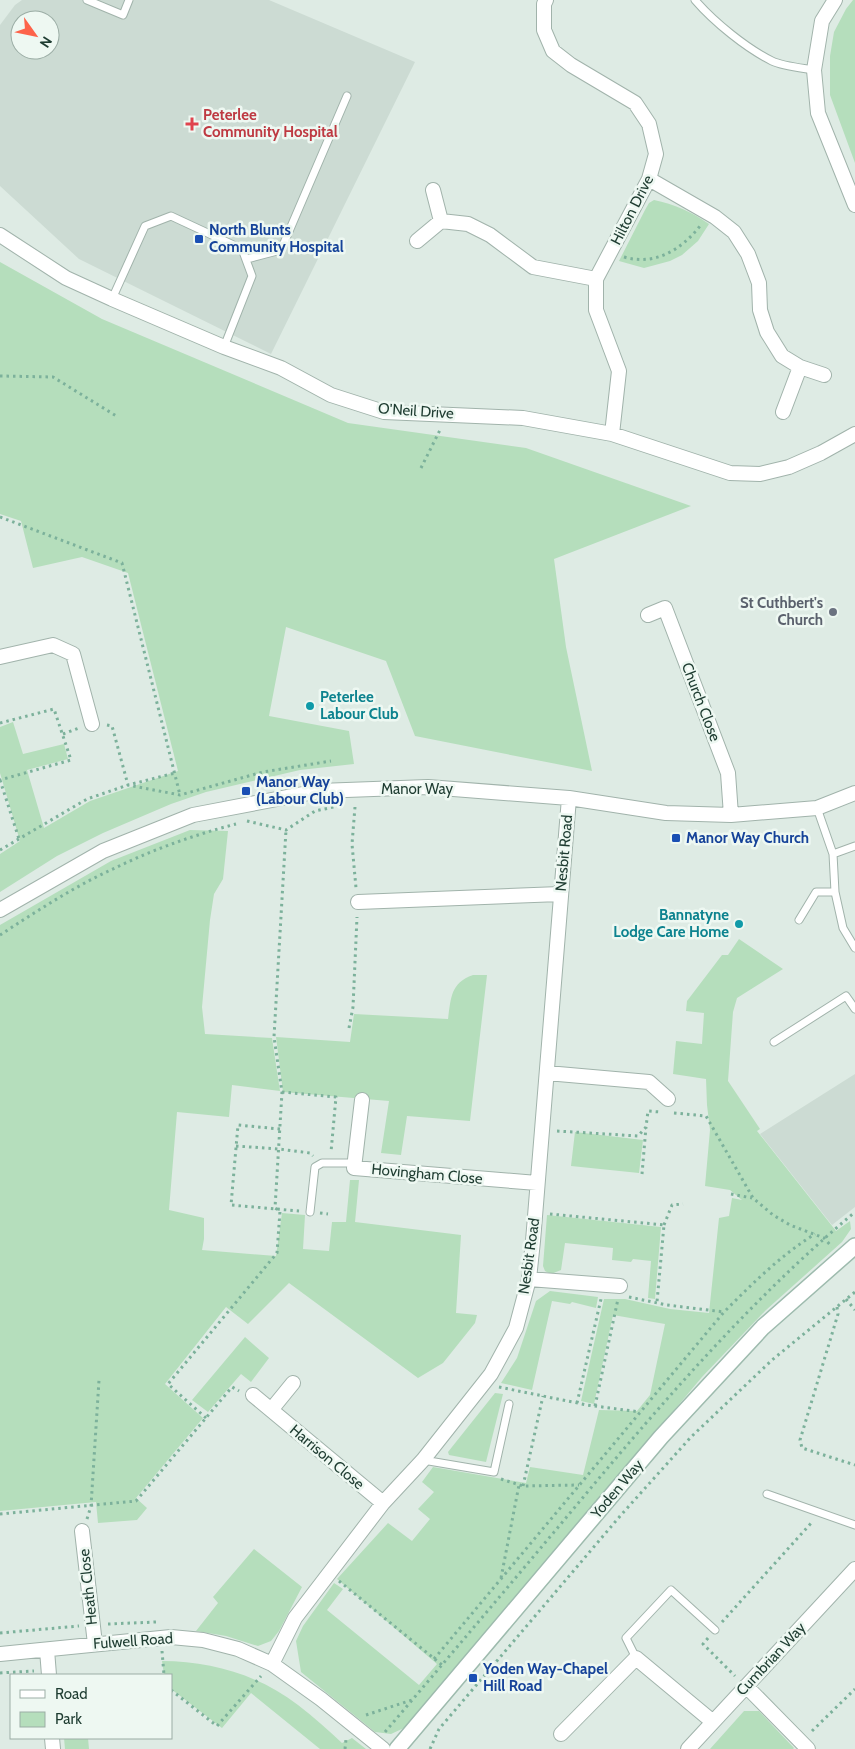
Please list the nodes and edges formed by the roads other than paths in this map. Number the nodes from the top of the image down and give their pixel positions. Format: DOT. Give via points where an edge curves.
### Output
graph roads {
  1 [pos="88,0"];
  2 [pos="129,0"];
  3 [pos="546,0"];
  4 [pos="695,0"];
  5 [pos="835,0"];
  6 [pos="814,70"];
  7 [pos="347,96"];
  8 [pos="649,179"];
  9 [pos="434,190"];
  10 [pos="855,205"];
  11 [pos="441,221"];
  12 [pos="0,235"];
  13 [pos="417,240"];
  14 [pos="247,259"];
  15 [pos="596,279"];
  16 [pos="112,299"];
  17 [pos="224,347"];
  18 [pos="800,367"];
  19 [pos="824,375"];
  20 [pos="783,412"];
  21 [pos="612,434"];
  22 [pos="855,434"];
  23 [pos="648,615"];
  24 [pos="0,657"];
  25 [pos="92,724"];
  26 [pos="855,793"];
  27 [pos="569,798"];
  28 [pos="817,808"];
  29 [pos="731,816"];
  30 [pos="855,846"];
  31 [pos="833,854"];
  32 [pos="835,892"];
  33 [pos="560,894"];
  34 [pos="358,902"];
  35 [pos="0,910"];
  36 [pos="799,920"];
  37 [pos="855,948"];
  38 [pos="855,1009"];
  39 [pos="774,1042"];
  40 [pos="547,1073"];
  41 [pos="668,1099"];
  42 [pos="362,1100"];
  43 [pos="354,1164"];
  44 [pos="537,1183"];
  45 [pos="310,1212"];
  46 [pos="855,1246"];
  47 [pos="528,1279"];
  48 [pos="619,1291"];
  49 [pos="293,1383"];
  50 [pos="253,1395"];
  51 [pos="508,1404"];
  52 [pos="271,1410"];
  53 [pos="423,1460"];
  54 [pos="767,1494"];
  55 [pos="383,1503"];
  56 [pos="855,1526"];
  57 [pos="82,1531"];
  58 [pos="855,1569"];
  59 [pos="715,1630"];
  60 [pos="94,1644"];
  61 [pos="48,1650"];
  62 [pos="0,1654"];
  63 [pos="636,1658"];
  64 [pos="272,1664"];
  65 [pos="49,1672"];
  66 [pos="746,1686"];
  67 [pos="713,1722"];
  68 [pos="561,1734"];
  69 [pos="804,1745"];
  70 [pos="382,1749"];
  71 [pos="397,1749"];
  72 [pos="688,1749"];
  1 -- 2 [label="lane" via="123,15"];
  3 -- 8 [label="street, Hilton Drive" via="544,30 553,51 635,103 649,124 656,154"];
  4 -- 6 [label="lane" via="738,39 773,62"];
  5 -- 6 [label="street" via="822,21"];
  6 -- 10 [label="street" via="818,113"];
  7 -- 14 [label="lane" via="284,243 277,251"];
  8 -- 15 [label="street, Hilton Drive"];
  8 -- 18 [label="street" via="709,213 734,232 748,254 758,283 760,310 767,332 782,356"];
  9 -- 11 [label="street"];
  11 -- 13 [label="street"];
  11 -- 15 [label="street" via="468,224 490,235 533,267"];
  12 -- 16 [label="street, O'Neil Drive" via="66,278"];
  14 -- 16 [label="lane" via="242,249 171,216 146,226"];
  14 -- 17 [label="lane" via="252,276"];
  15 -- 21 [label="street, Hilton Drive" via="596,310 619,371"];
  16 -- 17 [label="street, O'Neil Drive"];
  17 -- 21 [label="street, O'Neil Drive" via="281,368 331,396 384,412 523,418"];
  18 -- 19 [label="street"];
  18 -- 20 [label="street"];
  21 -- 22 [label="street, O'Neil Drive" via="730,473 760,474 788,467"];
  23 -- 29 [label="street, Church Close" via="665,608 728,773"];
  24 -- 25 [label="street" via="53,645 73,654"];
  26 -- 28 [label="street, Manor Way"];
  27 -- 29 [label="street, Manor Way" via="666,813"];
  27 -- 33 [label="street, Nesbit Road"];
  27 -- 35 [label="street, Manor Way" via="428,787 329,791 193,815 103,851"];
  28 -- 29 [label="street, Manor Way"];
  28 -- 31 [label="lane"];
  30 -- 31 [label="lane"];
  31 -- 32 [label="lane"];
  32 -- 36 [label="lane" via="816,892"];
  32 -- 37 [label="lane" via="843,928"];
  33 -- 34 [label="street"];
  33 -- 40 [label="street, Nesbit Road"];
  38 -- 39 [label="lane" via="846,996"];
  40 -- 41 [label="street" via="649,1082"];
  40 -- 44 [label="street, Nesbit Road"];
  42 -- 43 [label="street, Hovingham Close"];
  43 -- 44 [label="street, Hovingham Close" via="354,1168"];
  43 -- 45 [label="lane" via="322,1163 315,1167"];
  44 -- 47 [label="street, Nesbit Road"];
  46 -- 71 [label="main road, Yoden Way" via="763,1327 661,1437"];
  47 -- 48 [label="street" via="604,1285"];
  47 -- 53 [label="street, Nesbit Road" via="516,1328 491,1374"];
  49 -- 52 [label="street"];
  50 -- 52 [label="street, Harrison Close"];
  51 -- 53 [label="lane" via="494,1472"];
  52 -- 55 [label="street, Harrison Close"];
  53 -- 55 [label="street, Nesbit Road"];
  54 -- 56 [label="lane"];
  55 -- 64 [label="street, Nesbit Road" via="295,1618"];
  57 -- 60 [label="street, Heath Close"];
  58 -- 66 [label="street, Cumbrian Way"];
  59 -- 63 [label="lane" via="671,1590 626,1638"];
  60 -- 61 [label="street, Fulwell Road"];
  60 -- 64 [label="street, Fulwell Road" via="170,1637 203,1640 238,1649"];
  61 -- 62 [label="street, Fulwell Road"];
  61 -- 65 [label="street"];
  63 -- 67 [label="street"];
  63 -- 68 [label="street"];
  64 -- 70 [label="street, Fulwell Road"];
  66 -- 67 [label="street, Cumbrian Way"];
  66 -- 69 [label="street"];
  67 -- 72 [label="street, Cumbrian Way"];
}
